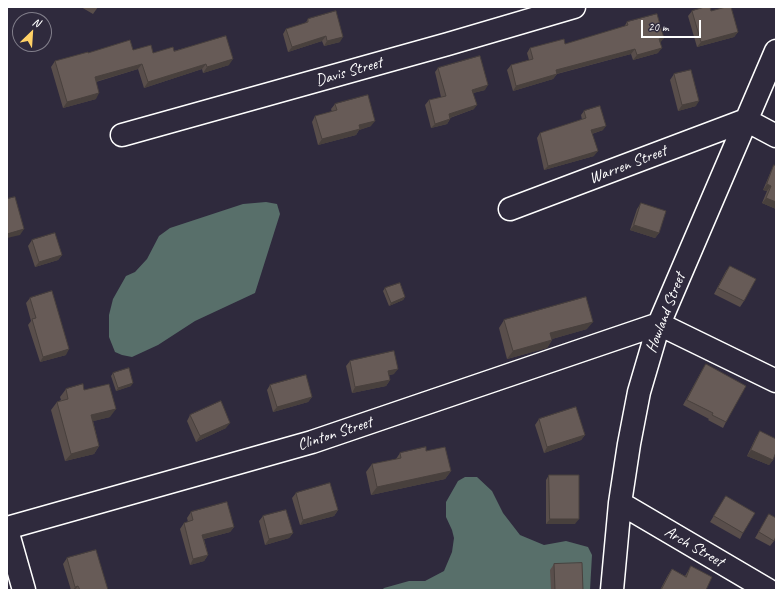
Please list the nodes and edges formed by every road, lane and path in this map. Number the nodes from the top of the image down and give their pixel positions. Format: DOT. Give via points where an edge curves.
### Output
graph roads {
  1 [pos="574,7"];
  2 [pos="776,51"];
  3 [pos="746,120"];
  4 [pos="122,136"];
  5 [pos="776,136"];
  6 [pos="510,209"];
  7 [pos="658,324"];
  8 [pos="776,381"];
  9 [pos="620,503"];
  10 [pos="7,529"];
  11 [pos="24,590"];
  12 [pos="612,590"];
  13 [pos="768,590"];
  1 -- 4 [label="street, Davis Street"];
  2 -- 3 [label="street, Howland Street"];
  3 -- 5 [label="street"];
  3 -- 6 [label="street, Warren Street"];
  3 -- 7 [label="street, Howland Street"];
  7 -- 8 [label="street"];
  7 -- 9 [label="street, Howland Street" via="635,410"];
  7 -- 10 [label="street, Clinton Street" via="312,442"];
  9 -- 12 [label="street, Howland Street"];
  9 -- 13 [label="street, Arch Street"];
  10 -- 11 [label="street"];
}
